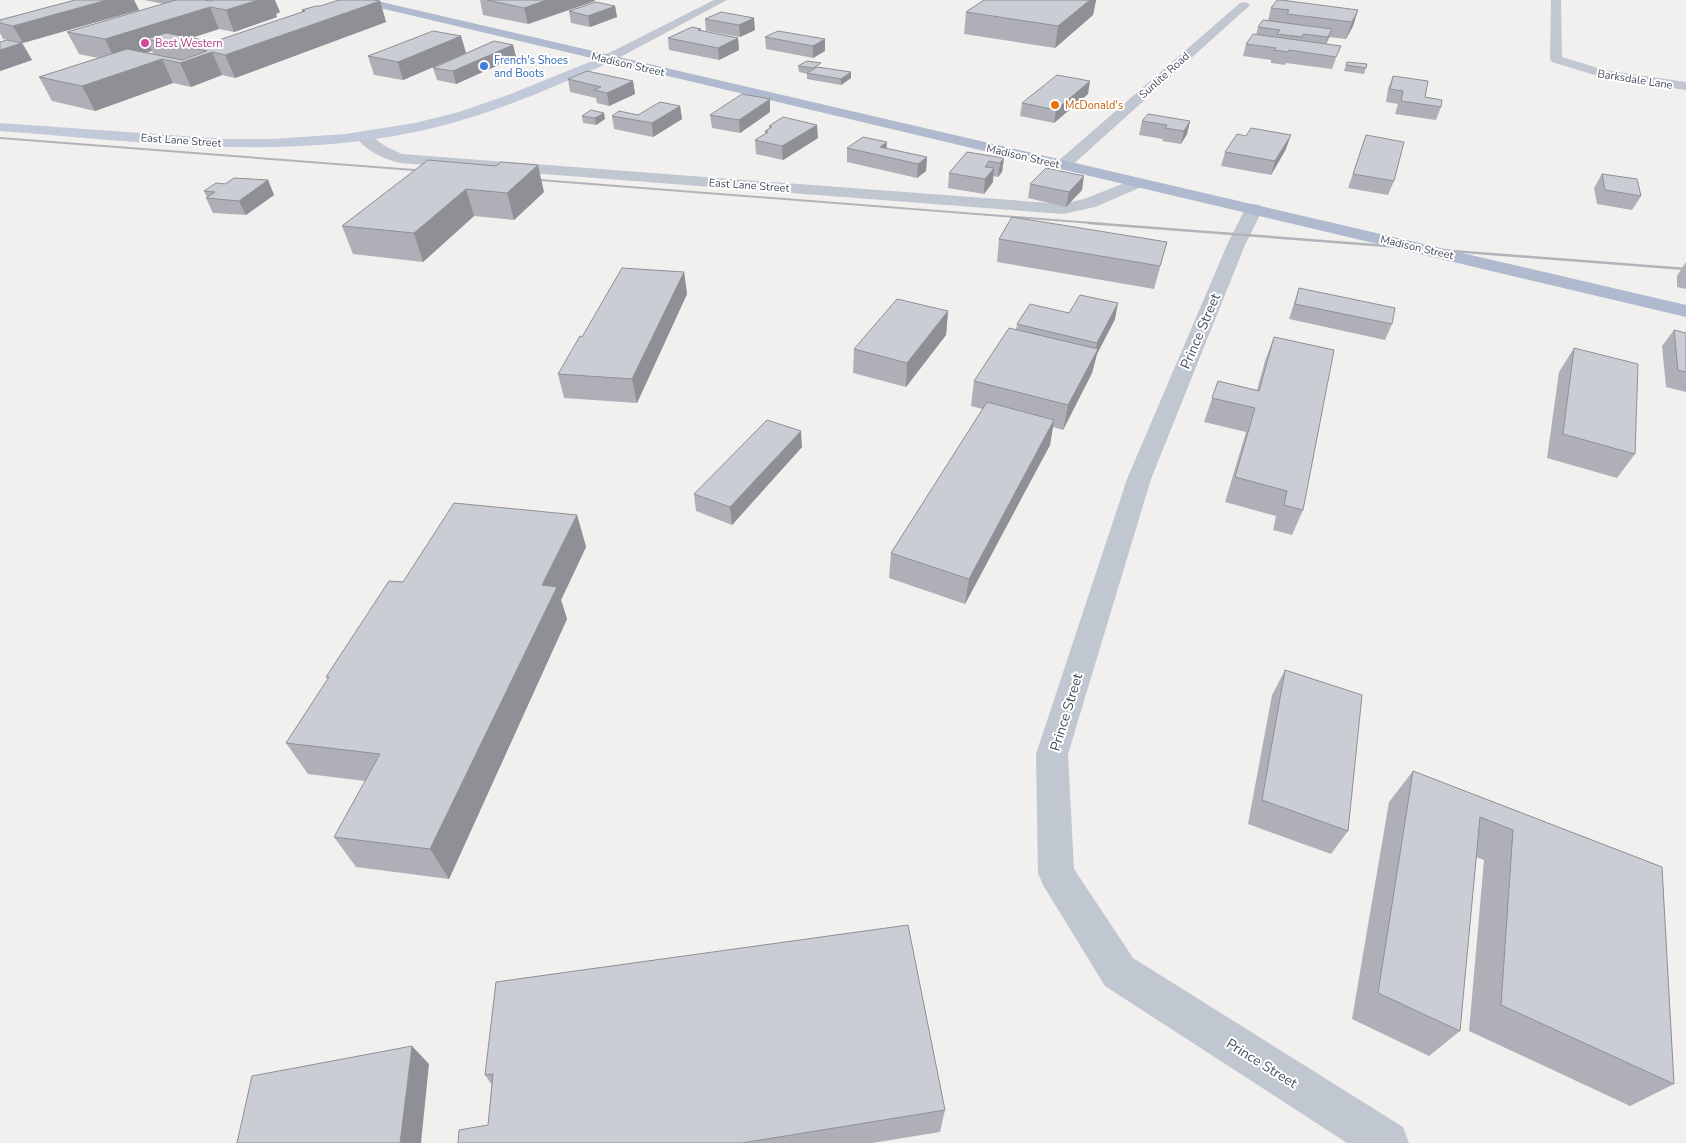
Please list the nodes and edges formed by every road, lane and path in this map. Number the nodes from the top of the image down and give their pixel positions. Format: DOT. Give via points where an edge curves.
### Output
graph roads {
  1 [pos="359,0"];
  2 [pos="722,0"];
  3 [pos="1556,0"];
  4 [pos="1244,5"];
  5 [pos="607,59"];
  6 [pos="1686,86"];
  7 [pos="0,127"];
  8 [pos="362,136"];
  9 [pos="1063,165"];
  10 [pos="1138,183"];
  11 [pos="1254,209"];
  12 [pos="1686,311"];
  13 [pos="1387,1143"];
  1 -- 5 [label="main road, Madison Street"];
  2 -- 5 [label="street"];
  3 -- 6 [label="street, Barksdale Lane" via="1556,59 1598,74"];
  4 -- 9 [label="street, Sunlite Road"];
  5 -- 8 [label="street, East Lane Street" via="491,106 416,127"];
  5 -- 9 [label="main road, Madison Street"];
  7 -- 8 [label="street, East Lane Street" via="226,144"];
  8 -- 10 [label="street, East Lane Street" via="380,151 400,158 1063,209 1089,203"];
  9 -- 10 [label="main road, Madison Street"];
  10 -- 11 [label="main road, Madison Street"];
  11 -- 12 [label="main road, Madison Street"];
  11 -- 13 [label="street, Prince Street" via="1139,479 1052,754 1056,873 1119,972"];
}
